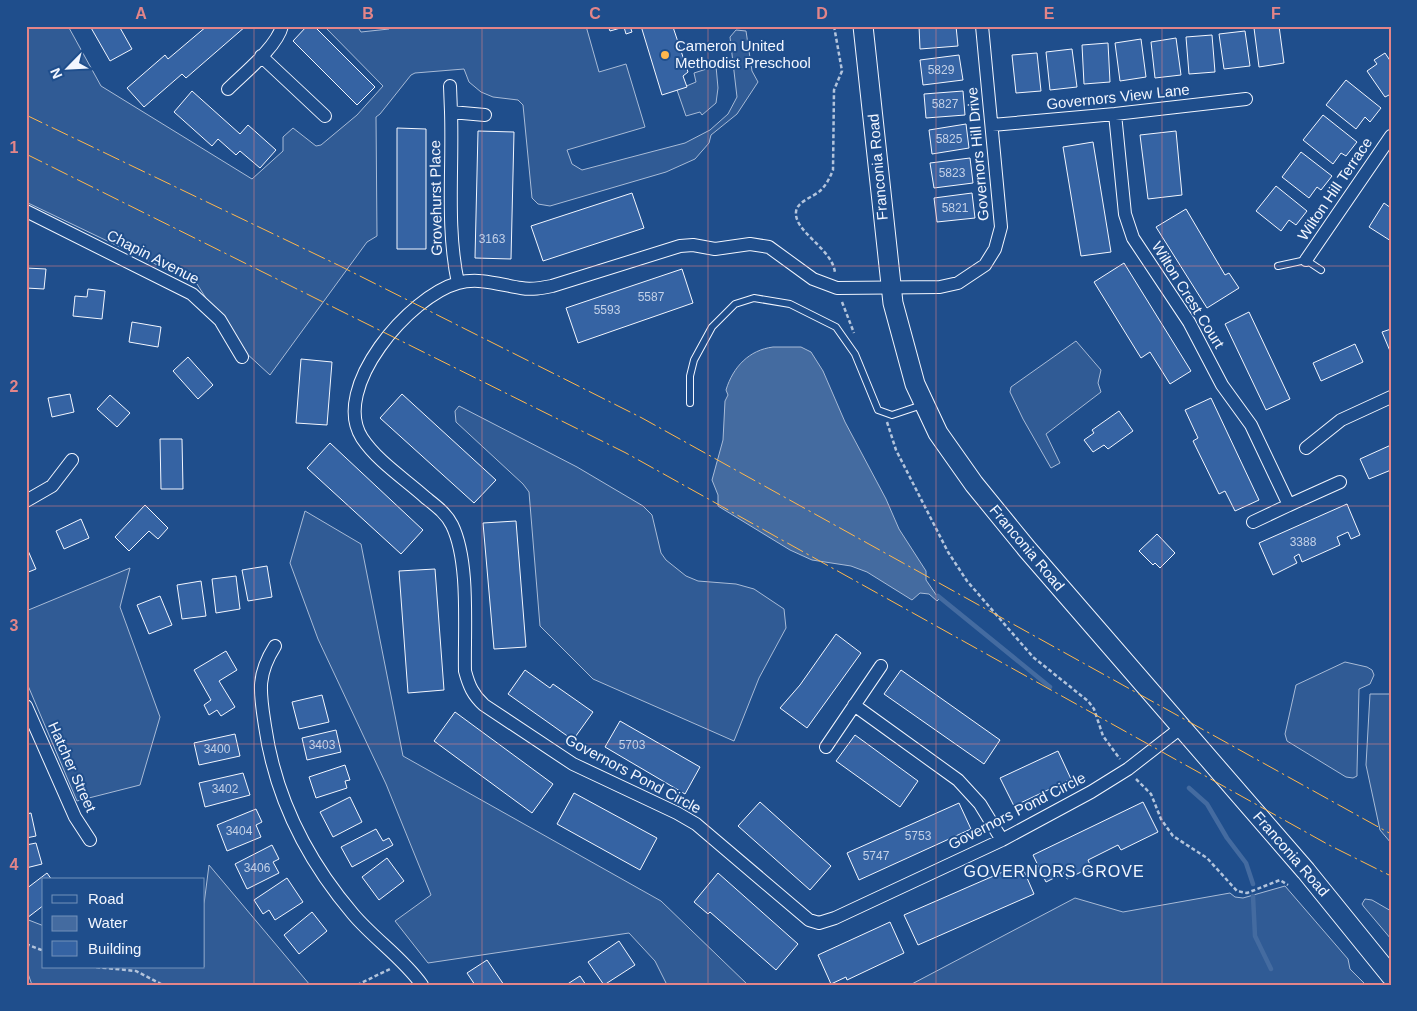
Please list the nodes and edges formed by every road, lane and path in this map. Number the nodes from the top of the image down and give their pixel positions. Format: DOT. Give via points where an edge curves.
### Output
graph roads {
  1 [pos="282,26"];
  2 [pos="863,26"];
  3 [pos="982,26"];
  4 [pos="261,56"];
  5 [pos="450,86"];
  6 [pos="228,89"];
  7 [pos="1246,99"];
  8 [pos="451,112"];
  9 [pos="1116,114"];
  10 [pos="486,115"];
  11 [pos="325,116"];
  12 [pos="992,125"];
  13 [pos="1391,136"];
  14 [pos="26,211"];
  15 [pos="1306,260"];
  16 [pos="1278,266"];
  17 [pos="1321,270"];
  18 [pos="458,283"];
  19 [pos="891,289"];
  20 [pos="242,357"];
  21 [pos="1391,397"];
  22 [pos="690,403"];
  23 [pos="923,405"];
  24 [pos="1306,448"];
  25 [pos="72,460"];
  26 [pos="1340,482"];
  27 [pos="26,501"];
  28 [pos="1289,505"];
  29 [pos="1253,522"];
  30 [pos="275,646"];
  31 [pos="881,666"];
  32 [pos="26,706"];
  33 [pos="854,706"];
  34 [pos="1182,727"];
  35 [pos="826,747"];
  36 [pos="90,840"];
  37 [pos="1002,840"];
  38 [pos="1288,885"];
  39 [pos="1237,891"];
  40 [pos="26,944"];
  41 [pos="42,949"];
  42 [pos="400,960"];
  43 [pos="106,968"];
  44 [pos="1391,976"];
  45 [pos="163,985"];
  46 [pos="357,985"];
  47 [pos="422,985"];
  1 -- 4 [label="street" via="281,32"];
  2 -- 19 [label="main road, Franconia Road"];
  3 -- 12 [label="street, Governors Hill Drive"];
  4 -- 6 [label="street"];
  4 -- 11 [label="street"];
  5 -- 8 [label="street, Grovehurst Place"];
  7 -- 9 [label="street, Governors View Lane"];
  8 -- 10 [label="street"];
  8 -- 18 [label="street, Grovehurst Place" via="451,226"];
  9 -- 12 [label="street, Governors View Lane"];
  9 -- 28 [label="street, Wilton Crest Court" via="1126,214 1133,238 1193,328 1222,385 1251,425"];
  12 -- 19 [label="street, Governors Hill Drive" via="1001,227 995,249 985,265 958,283"];
  13 -- 15 [label="street, Wilton Hill Terrace"];
  14 -- 20 [label="street, Chapin Avenue" via="192,294 220,320"];
  15 -- 16 [label="lane"];
  15 -- 17 [label="lane"];
  18 -- 19 [label="street, Governors Pond Circle" via="537,289 680,246 715,249 750,244 769,247 813,279 831,286"];
  18 -- 37 [label="street, Governors Pond Circle" via="426,300 396,327 373,357 356,393 355,420 361,437 373,452 444,513 453,528 463,569 465,671 475,696 574,764 696,824 798,912 819,923"];
  19 -- 23 [label="main road, Franconia Road" via="906,356"];
  21 -- 24 [label="street" via="1341,420"];
  22 -- 23 [label="lane" via="690,376 694,360 712,327 735,304 754,298 790,304 836,327 855,354 878,410 892,416"];
  23 -- 34 [label="main road, Franconia Road" via="938,433 974,484"];
  25 -- 27 [label="street" via="52,486"];
  26 -- 28 [label="street"];
  28 -- 29 [label="street"];
  30 -- 42 [label="street" via="263,668 260,690 268,750 288,813 309,853 353,914"];
  31 -- 33 [label="street"];
  32 -- 36 [label="street, Hatcher Street" via="75,818"];
  33 -- 35 [label="street"];
  33 -- 37 [label="street" via="958,780 980,804"];
  34 -- 37 [label="street, Governors Pond Circle" via="1111,780"];
  34 -- 44 [label="main road, Franconia Road"];
  38 -- 39 [label="path" via="1280,880 1247,893"];
  40 -- 41 [label="path"];
  42 -- 46 [label="path"];
  42 -- 47 [label="street"];
  43 -- 45 [label="path" via="136,971"];
}
